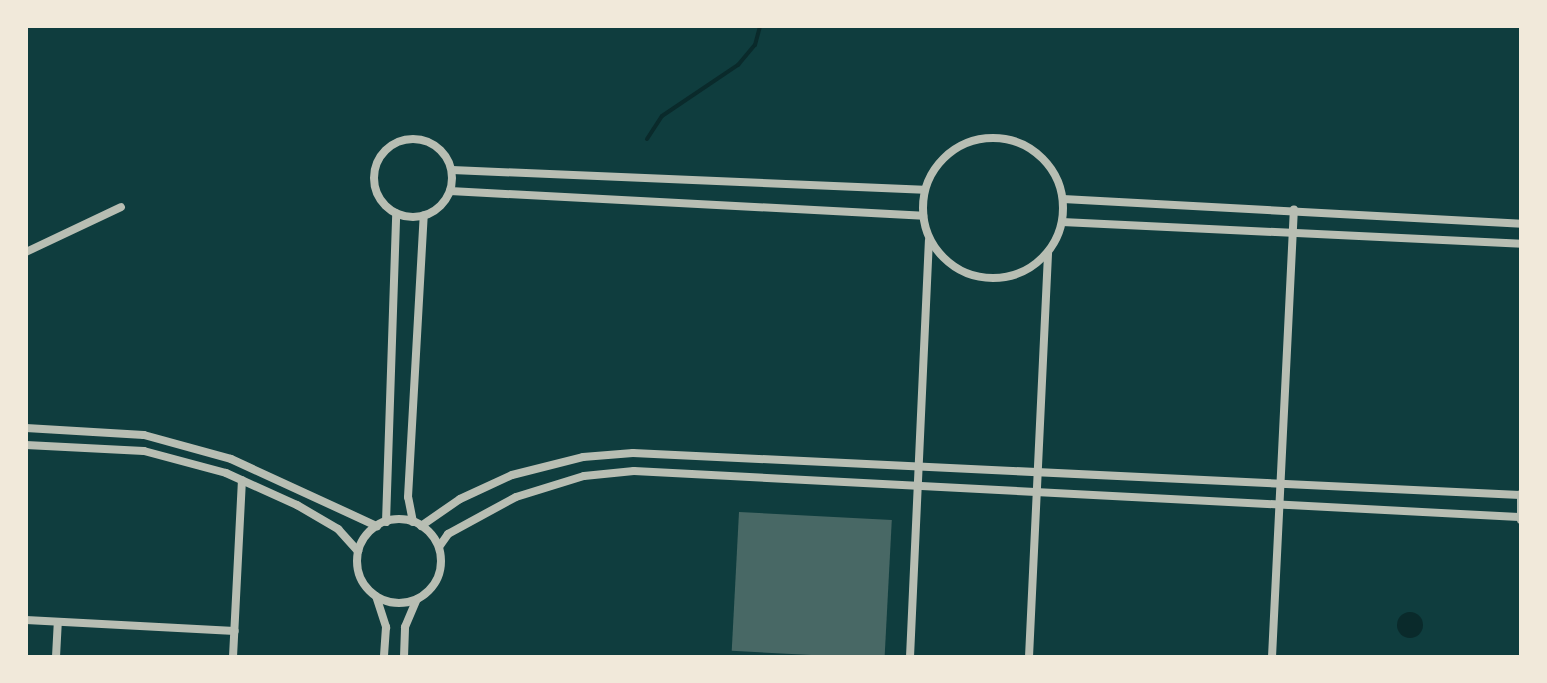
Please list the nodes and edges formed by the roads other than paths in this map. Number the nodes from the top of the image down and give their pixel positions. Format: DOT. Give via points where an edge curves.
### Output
graph roads {
  1 [pos="452,170"];
  2 [pos="924,190"];
  3 [pos="450,191"];
  4 [pos="1063,199"];
  5 [pos="121,207"];
  6 [pos="1294,210"];
  7 [pos="396,213"];
  8 [pos="424,215"];
  9 [pos="923,216"];
  10 [pos="1062,222"];
  11 [pos="1521,224"];
  12 [pos="1293,232"];
  13 [pos="929,239"];
  14 [pos="1521,244"];
  15 [pos="26,252"];
  16 [pos="1048,252"];
  17 [pos="26,428"];
  18 [pos="26,445"];
  19 [pos="919,465"];
  20 [pos="1038,471"];
  21 [pos="242,480"];
  22 [pos="1280,483"];
  23 [pos="918,486"];
  24 [pos="1037,491"];
  25 [pos="1521,494"];
  26 [pos="1279,504"];
  27 [pos="1520,519"];
  28 [pos="382,524"];
  29 [pos="417,524"];
  30 [pos="439,547"];
  31 [pos="358,551"];
  32 [pos="376,596"];
  33 [pos="417,599"];
  34 [pos="26,620"];
  35 [pos="58,622"];
  36 [pos="235,631"];
  37 [pos="56,657"];
  38 [pos="233,657"];
  39 [pos="384,657"];
  40 [pos="404,657"];
  41 [pos="910,657"];
  42 [pos="1029,657"];
  43 [pos="1272,657"];
  1 -- 2 [label="street"];
  1 -- 3 [label="street"];
  1 -- 7 [label="street" via="447,158 427,141 414,138 389,147 375,169 374,182 377,195"];
  2 -- 4 [label="street" via="934,168 951,151 973,140 997,138 1021,143 1041,156"];
  2 -- 9 [label="street"];
  3 -- 8 [label="street"];
  3 -- 9 [label="street"];
  4 -- 6 [label="street"];
  4 -- 10 [label="street"];
  5 -- 15 [label="street"];
  6 -- 11 [label="street"];
  6 -- 12 [label="street"];
  7 -- 8 [label="street"];
  7 -- 28 [label="street"];
  8 -- 29 [label="street" via="408,497"];
  9 -- 13 [label="street"];
  10 -- 12 [label="street"];
  10 -- 16 [label="street"];
  12 -- 14 [label="street"];
  12 -- 22 [label="street"];
  13 -- 16 [label="street" via="963,271 985,277 1009,276"];
  13 -- 19 [label="street"];
  16 -- 20 [label="street"];
  17 -- 28 [label="street" via="90,429 159,439 231,459"];
  18 -- 21 [label="street" via="144,451"];
  19 -- 20 [label="street"];
  19 -- 23 [label="street"];
  19 -- 29 [label="street" via="679,453 583,457 512,475"];
  20 -- 22 [label="street"];
  20 -- 24 [label="street"];
  21 -- 31 [label="street" via="338,529"];
  21 -- 36 [label="street"];
  22 -- 25 [label="street"];
  22 -- 26 [label="street"];
  23 -- 24 [label="street"];
  23 -- 30 [label="street" via="678,472 584,476 479,514 448,534"];
  23 -- 41 [label="street"];
  24 -- 26 [label="street"];
  24 -- 42 [label="street"];
  25 -- 27 [label="street"];
  26 -- 27 [label="street"];
  26 -- 43 [label="street"];
  28 -- 29 [label="street"];
  28 -- 31 [label="street"];
  29 -- 30 [label="street"];
  30 -- 33 [label="street" via="435,583"];
  31 -- 32 [label="street" via="360,577"];
  32 -- 33 [label="street" via="403,603"];
  32 -- 39 [label="street" via="386,627"];
  33 -- 40 [label="street" via="405,627"];
  34 -- 35 [label="street"];
  35 -- 36 [label="street"];
  35 -- 37 [label="street"];
  36 -- 38 [label="street"];
}
